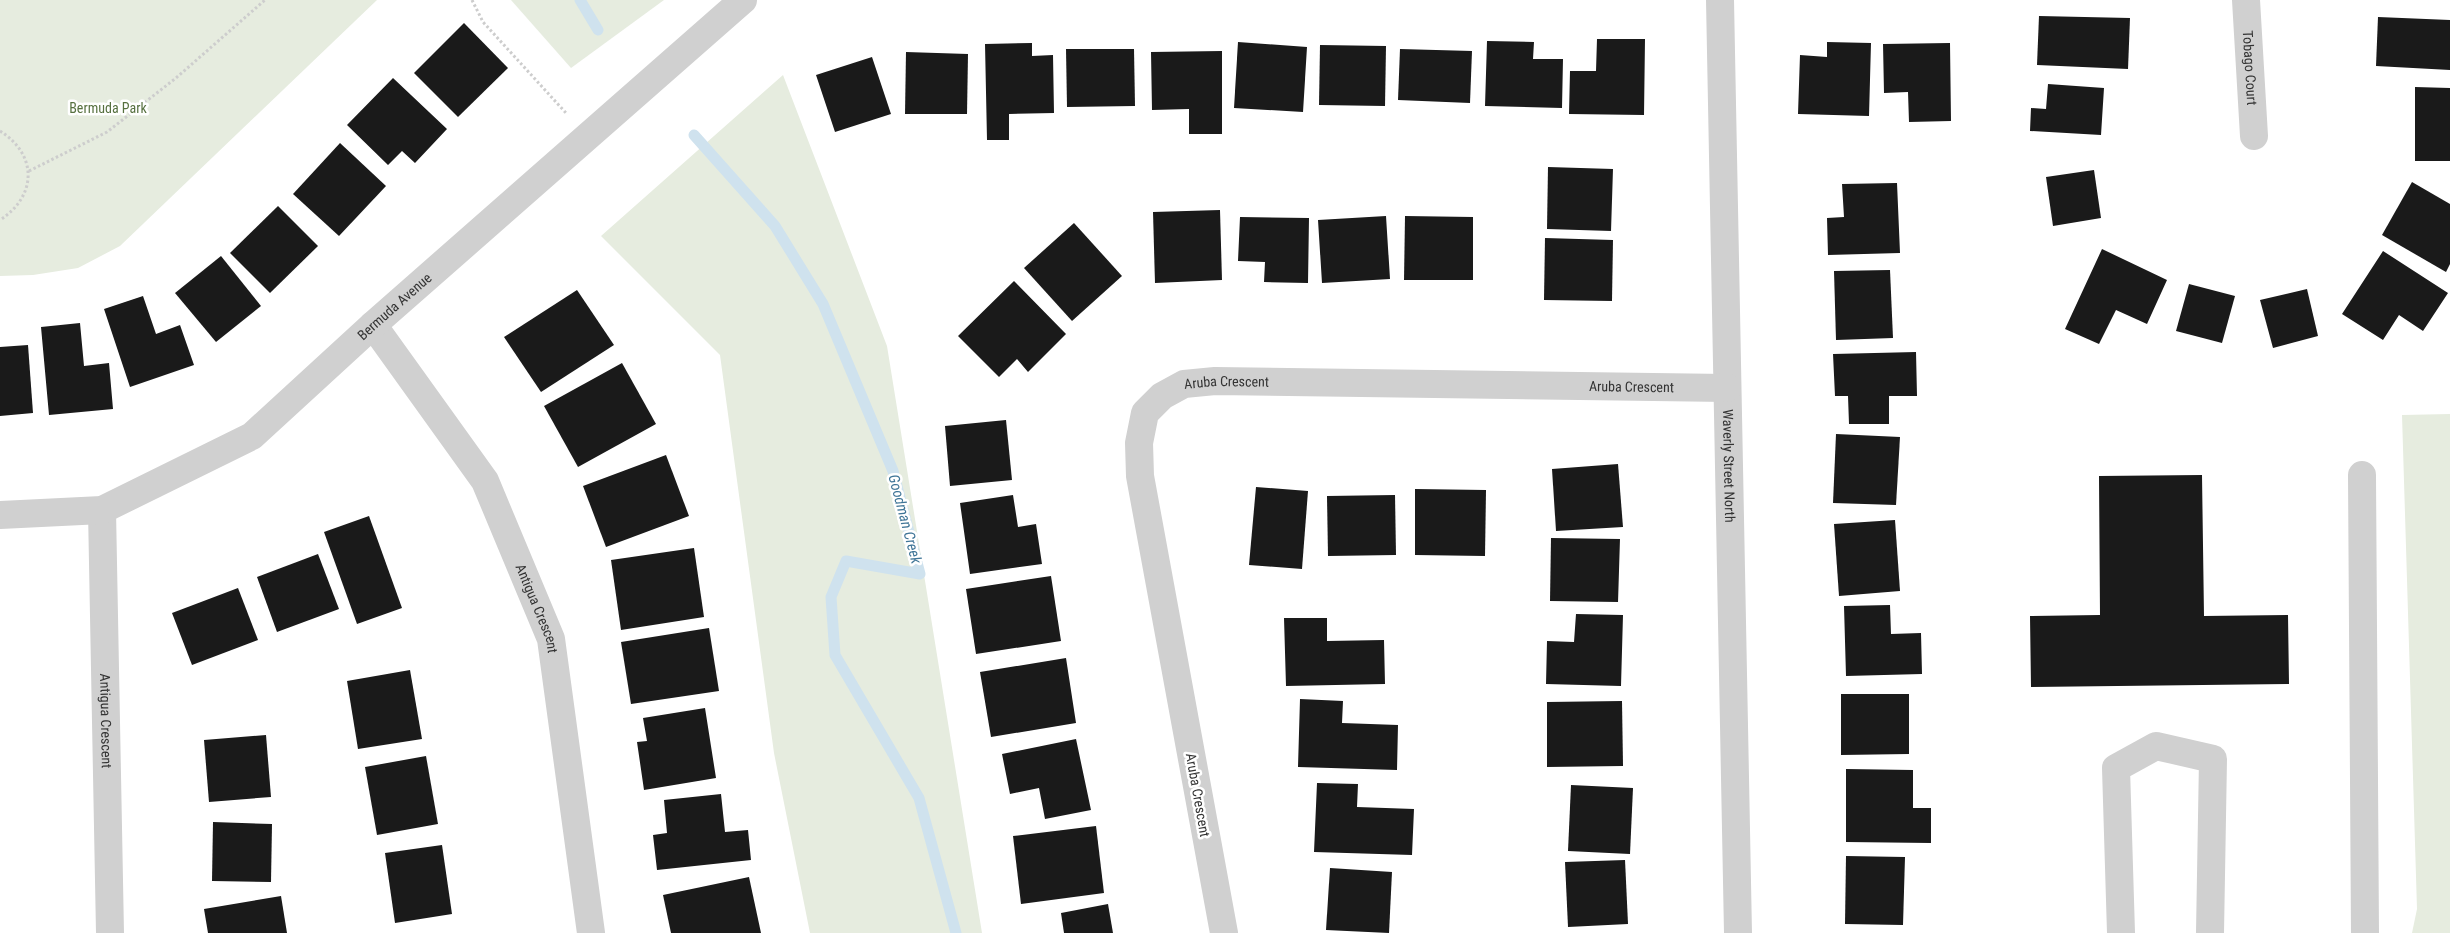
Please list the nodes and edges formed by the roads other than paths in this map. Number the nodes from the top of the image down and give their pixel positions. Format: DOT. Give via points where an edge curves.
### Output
graph roads {
  1 [pos="743,0"];
  2 [pos="1720,0"];
  3 [pos="2246,0"];
  4 [pos="2254,136"];
  5 [pos="374,325"];
  6 [pos="1727,388"];
  7 [pos="2362,475"];
  8 [pos="102,510"];
  9 [pos="0,515"];
  10 [pos="110,933"];
  11 [pos="591,933"];
  12 [pos="1224,933"];
  13 [pos="1738,933"];
  14 [pos="2121,933"];
  15 [pos="2210,933"];
  16 [pos="2364,933"];
  1 -- 5 [label="street, Bermuda Avenue"];
  2 -- 6 [label="street, Waverly Street North"];
  3 -- 4 [label="street, Tobago Court"];
  5 -- 8 [label="street, Bermuda Avenue" via="252,436"];
  5 -- 11 [label="street, Antigua Crescent" via="485,481 551,640"];
  6 -- 12 [label="street, Aruba Crescent" via="1215,381 1184,384 1162,396 1145,413 1139,443 1140,476"];
  6 -- 13 [label="street, Waverly Street North"];
  7 -- 16 [label="street"];
  8 -- 9 [label="street, Bermuda Avenue"];
  8 -- 10 [label="street, Antigua Crescent"];
  14 -- 15 [label="street" via="2116,768 2156,746 2213,759"];
}
